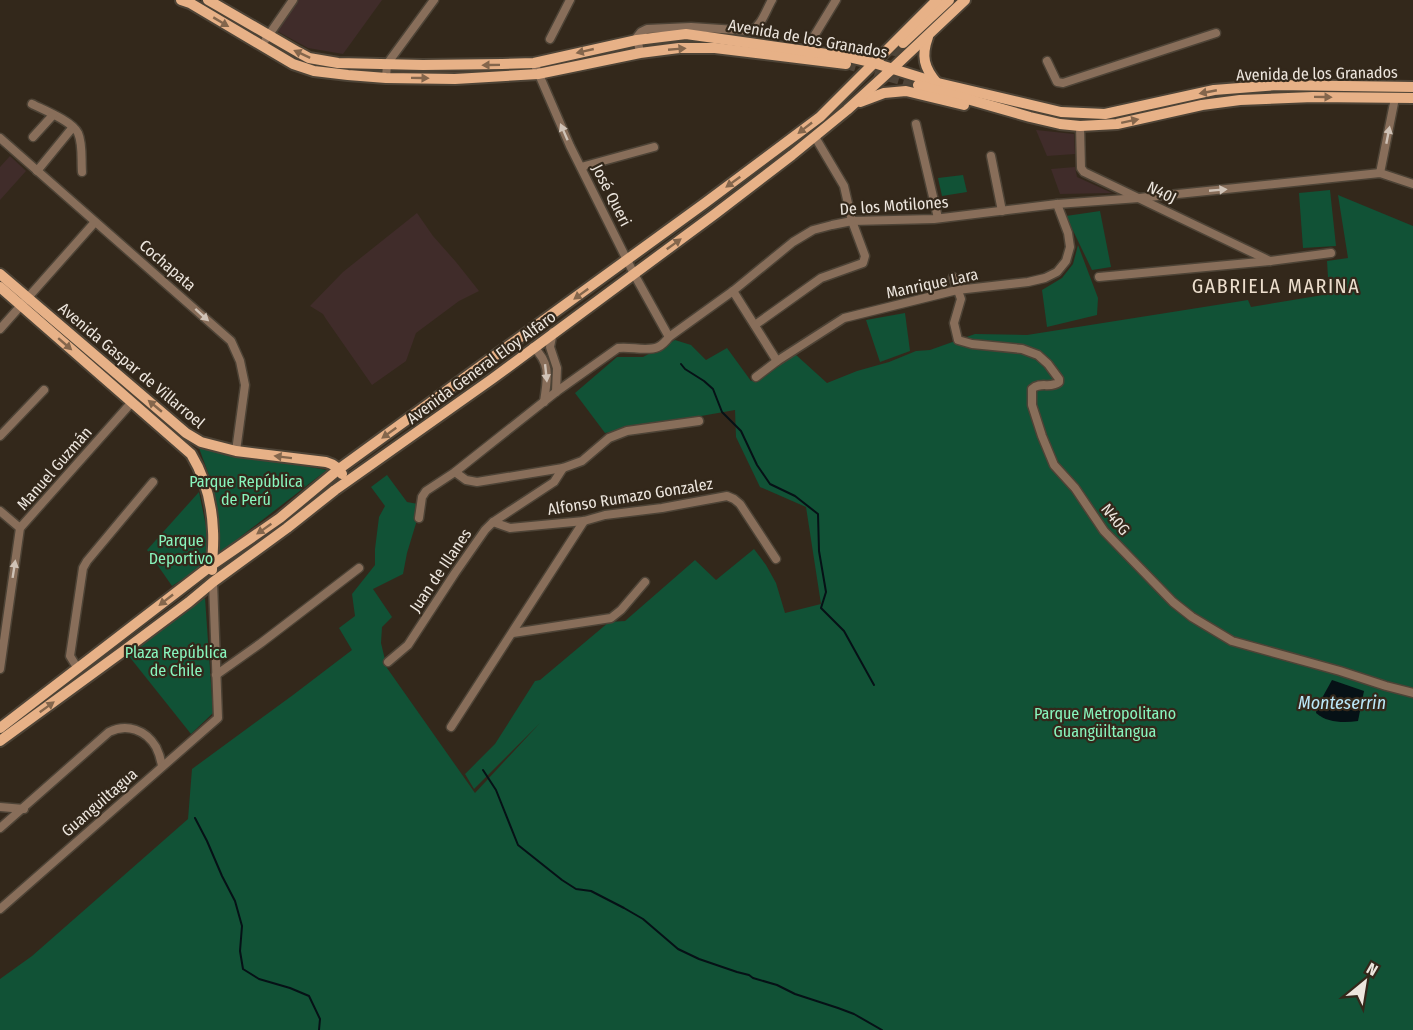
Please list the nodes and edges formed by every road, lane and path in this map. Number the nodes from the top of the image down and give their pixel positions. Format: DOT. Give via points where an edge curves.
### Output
graph roads {
  1 [pos="181,0"];
  2 [pos="208,0"];
  3 [pos="434,0"];
  4 [pos="570,0"];
  5 [pos="772,0"];
  6 [pos="836,0"];
  7 [pos="949,0"];
  8 [pos="956,0"];
  9 [pos="965,0"];
  10 [pos="292,1"];
  11 [pos="931,2"];
  12 [pos="930,33"];
  13 [pos="1216,33"];
  14 [pos="268,35"];
  15 [pos="550,39"];
  16 [pos="637,40"];
  17 [pos="902,44"];
  18 [pos="260,46"];
  19 [pos="805,51"];
  20 [pos="640,53"];
  21 [pos="903,59"];
  22 [pos="1047,61"];
  23 [pos="534,63"];
  24 [pos="848,63"];
  25 [pos="874,63"];
  26 [pos="387,64"];
  27 [pos="893,68"];
  28 [pos="538,74"];
  29 [pos="386,78"];
  30 [pos="938,83"];
  31 [pos="918,85"];
  32 [pos="1413,87"];
  33 [pos="846,91"];
  34 [pos="1395,98"];
  35 [pos="1413,98"];
  36 [pos="32,104"];
  37 [pos="847,110"];
  38 [pos="53,115"];
  39 [pos="916,124"];
  40 [pos="1076,126"];
  41 [pos="73,127"];
  42 [pos="33,137"];
  43 [pos="815,137"];
  44 [pos="0,138"];
  45 [pos="654,147"];
  46 [pos="991,156"];
  47 [pos="581,167"];
  48 [pos="38,171"];
  49 [pos="82,172"];
  50 [pos="1380,173"];
  51 [pos="1413,184"];
  52 [pos="1139,198"];
  53 [pos="705,203"];
  54 [pos="1057,204"];
  55 [pos="1002,211"];
  56 [pos="715,214"];
  57 [pos="938,218"];
  58 [pos="852,221"];
  59 [pos="95,222"];
  60 [pos="1331,253"];
  61 [pos="628,259"];
  62 [pos="1270,261"];
  63 [pos="0,274"];
  64 [pos="634,274"];
  65 [pos="953,277"];
  66 [pos="1099,277"];
  67 [pos="0,287"];
  68 [pos="957,290"];
  69 [pos="733,291"];
  70 [pos="24,302"];
  71 [pos="755,325"];
  72 [pos="0,329"];
  73 [pos="553,332"];
  74 [pos="669,337"];
  75 [pos="533,348"];
  76 [pos="777,361"];
  77 [pos="756,377"];
  78 [pos="44,390"];
  79 [pos="556,392"];
  80 [pos="132,402"];
  81 [pos="544,402"];
  82 [pos="699,421"];
  83 [pos="0,436"];
  84 [pos="182,437"];
  85 [pos="201,442"];
  86 [pos="236,451"];
  87 [pos="191,454"];
  88 [pos="563,468"];
  89 [pos="339,469"];
  90 [pos="455,472"];
  91 [pos="153,482"];
  92 [pos="335,490"];
  93 [pos="0,511"];
  94 [pos="419,518"];
  95 [pos="584,521"];
  96 [pos="493,522"];
  97 [pos="20,528"];
  98 [pos="776,559"];
  99 [pos="212,565"];
  100 [pos="359,568"];
  101 [pos="213,582"];
  102 [pos="645,582"];
  103 [pos="513,633"];
  104 [pos="388,662"];
  105 [pos="0,669"];
  106 [pos="78,669"];
  107 [pos="216,675"];
  108 [pos="1413,693"];
  109 [pos="0,727"];
  110 [pos="451,727"];
  111 [pos="0,741"];
  112 [pos="162,766"];
  113 [pos="0,807"];
  114 [pos="24,809"];
  115 [pos="0,828"];
  116 [pos="0,909"];
  1 -- 18 [label="main road, Avenida de los Granados, one-way"];
  2 -- 14 [label="main road, Avenida de los Granados"];
  3 -- 26 [label="street"];
  4 -- 15 [label="street"];
  5 -- 16 [label="street" via="752,31 670,27 645,30"];
  6 -- 19 [label="street"];
  7 -- 17 [label="main road"];
  8 -- 21 [label="main road" via="912,44"];
  9 -- 12 [label="main road, Avenida General Eloy Alfaro"];
  10 -- 14 [label="street"];
  11 -- 25 [label="main road, Avenida General Eloy Alfaro"];
  12 -- 21 [label="main road, Avenida General Eloy Alfaro"];
  12 -- 30 [label="main road" via="924,49 925,63"];
  13 -- 22 [label="street" via="1063,83 1057,82"];
  14 -- 18 [label="street"];
  26 -- 14 [label="main road, Avenida de los Granados, one-way" via="309,58"];
  16 -- 19 [label="main road, Avenida de los Granados" via="686,34"];
  16 -- 20 [label="street"];
  16 -- 23 [label="main road, Avenida de los Granados, one-way"];
  18 -- 29 [label="main road, Avenida de los Granados" via="306,69"];
  19 -- 24 [label="main road, Avenida de los Granados"];
  20 -- 24 [label="main road, Avenida de los Granados, one-way" via="715,48 740,51 756,58"];
  20 -- 28 [label="main road, Avenida de los Granados"];
  21 -- 27 [label="main road, Avenida General Eloy Alfaro"];
  23 -- 26 [label="main road, Avenida de los Granados, one-way"];
  23 -- 28 [label="street, José Queri"];
  24 -- 25 [label="main road, Avenida de los Granados"];
  24 -- 33 [label="main road" via="854,76"];
  25 -- 27 [label="main road, Avenida de los Granados"];
  25 -- 33 [label="main road, Avenida General Eloy Alfaro"];
  26 -- 29 [label="street"];
  27 -- 30 [label="main road, Avenida de los Granados"];
  27 -- 37 [label="main road, Avenida General Eloy Alfaro"];
  29 -- 28 [label="main road, Avenida de los Granados, one-way"];
  47 -- 28 [label="street, José Queri, one-way"];
  32 -- 30 [label="main road, Avenida de los Granados, one-way" via="1277,85 1215,90 1105,114 1060,112"];
  31 -- 40 [label="main road, Avenida de los Granados" via="1002,110"];
  33 -- 53 [label="main road, Avenida General Eloy Alfaro, one-way" via="820,117"];
  34 -- 35 [label="main road, Avenida de los Granados"];
  40 -- 34 [label="main road, Avenida de los Granados, one-way" via="1117,124 1240,100"];
  50 -- 34 [label="street, one-way"];
  36 -- 38 [label="street"];
  37 -- 40 [label="main road" via="876,95 906,91 1048,127"];
  37 -- 43 [label="main road, Avenida General Eloy Alfaro"];
  38 -- 41 [label="street"];
  38 -- 42 [label="street"];
  39 -- 57 [label="street"];
  40 -- 52 [label="street, N40J" via="1082,171"];
  41 -- 48 [label="street"];
  41 -- 49 [label="street" via="80,142"];
  43 -- 56 [label="main road, Avenida General Eloy Alfaro"];
  43 -- 58 [label="street" via="844,186"];
  44 -- 48 [label="street, Cochapata"];
  45 -- 47 [label="street"];
  46 -- 55 [label="street"];
  47 -- 61 [label="street, José Queri"];
  48 -- 59 [label="street, Cochapata"];
  50 -- 51 [label="street, De los Motilones"];
  52 -- 50 [label="street, De los Motilones, one-way"];
  52 -- 54 [label="street, De los Motilones"];
  52 -- 62 [label="street, N40J"];
  53 -- 56 [label="main road" via="705,212"];
  53 -- 61 [label="main road, Avenida General Eloy Alfaro"];
  54 -- 55 [label="street, De los Motilones"];
  54 -- 68 [label="street, Manrique Lara" via="1070,247 1057,272 1028,282"];
  55 -- 57 [label="street, De los Motilones"];
  64 -- 56 [label="main road, Avenida General Eloy Alfaro, one-way"];
  57 -- 58 [label="street, De los Motilones"];
  58 -- 69 [label="street, De los Motilones" via="813,231 793,242"];
  58 -- 71 [label="street" via="865,256 863,263 821,278"];
  59 -- 70 [label="street"];
  59 -- 86 [label="street, Cochapata, one-way" via="231,341 245,385"];
  60 -- 62 [label="street"];
  61 -- 64 [label="street, José Queri"];
  61 -- 89 [label="main road, Avenida General Eloy Alfaro, one-way"];
  62 -- 66 [label="street"];
  63 -- 70 [label="main road, Avenida Gaspar de Villarroel"];
  64 -- 73 [label="main road, Avenida General Eloy Alfaro"];
  64 -- 74 [label="street, José Queri"];
  65 -- 68 [label="street"];
  67 -- 70 [label="main road, Avenida Gaspar de Villarroel"];
  68 -- 76 [label="street, Manrique Lara" via="844,318"];
  68 -- 108 [label="street, N40G" via="961,299 954,323 958,340 1030,352 1048,364 1059,379 1055,385 1032,389 1032,405 1054,465 1104,531 1173,602 1232,640"];
  69 -- 71 [label="street"];
  69 -- 74 [label="street, De los Motilones"];
  70 -- 72 [label="street"];
  70 -- 80 [label="main road, Avenida Gaspar de Villarroel, one-way"];
  84 -- 70 [label="main road, Avenida Gaspar de Villarroel, one-way"];
  71 -- 76 [label="street"];
  73 -- 75 [label="main road, Avenida General Eloy Alfaro"];
  73 -- 79 [label="street" via="550,347 557,368"];
  74 -- 79 [label="street, De los Motilones" via="657,348 618,348"];
  75 -- 81 [label="street, one-way" via="547,368"];
  75 -- 92 [label="main road, Avenida General Eloy Alfaro"];
  76 -- 77 [label="street, Manrique Lara"];
  78 -- 83 [label="street"];
  79 -- 81 [label="street, De los Motilones"];
  80 -- 84 [label="main road, Avenida Gaspar de Villarroel"];
  80 -- 97 [label="street, Manuel Guzmán"];
  81 -- 90 [label="street, De los Motilones"];
  82 -- 88 [label="street, Juan de Illanes" via="627,431 609,438 582,462"];
  84 -- 85 [label="main road, Avenida Gaspar de Villarroel"];
  84 -- 87 [label="main road, Avenida Gaspar de Villarroel"];
  85 -- 86 [label="main road, Avenida Gaspar de Villarroel"];
  85 -- 87 [label="main road"];
  89 -- 86 [label="main road, Avenida Gaspar de Villarroel, one-way" via="326,462"];
  87 -- 99 [label="main road, Avenida Gaspar de Villarroel" via="210,502 214,533"];
  88 -- 90 [label="street" via="477,482"];
  88 -- 96 [label="street, Juan de Illanes" via="554,482"];
  89 -- 92 [label="main road" via="342,477"];
  89 -- 99 [label="main road, Avenida General Eloy Alfaro, one-way" via="280,518"];
  90 -- 94 [label="street, De los Motilones" via="426,491"];
  91 -- 106 [label="street" via="82,568 70,656"];
  92 -- 101 [label="main road, Avenida General Eloy Alfaro"];
  93 -- 97 [label="street"];
  95 -- 96 [label="street, Alfonso Rumazo Gonzalez" via="510,528"];
  95 -- 98 [label="street, Alfonso Rumazo Gonzalez" via="605,514 727,496 740,504"];
  95 -- 103 [label="street"];
  96 -- 104 [label="street, Juan de Illanes" via="454,573 408,645"];
  105 -- 97 [label="street, Manuel Guzmán, one-way"];
  99 -- 101 [label="main road, Avenida Gaspar de Villarroel"];
  99 -- 106 [label="main road, Avenida General Eloy Alfaro, one-way"];
  100 -- 107 [label="street"];
  101 -- 107 [label="street"];
  111 -- 101 [label="main road, Avenida General Eloy Alfaro, one-way"];
  102 -- 103 [label="street" via="611,618"];
  103 -- 110 [label="street"];
  106 -- 109 [label="main road, Avenida General Eloy Alfaro"];
  107 -- 112 [label="street, Guanguiltagua" via="218,718"];
  112 -- 114 [label="street" via="157,750 145,735 135,729 116,729"];
  112 -- 116 [label="street, Guanguiltagua"];
  113 -- 114 [label="street"];
  114 -- 115 [label="street"];
}
